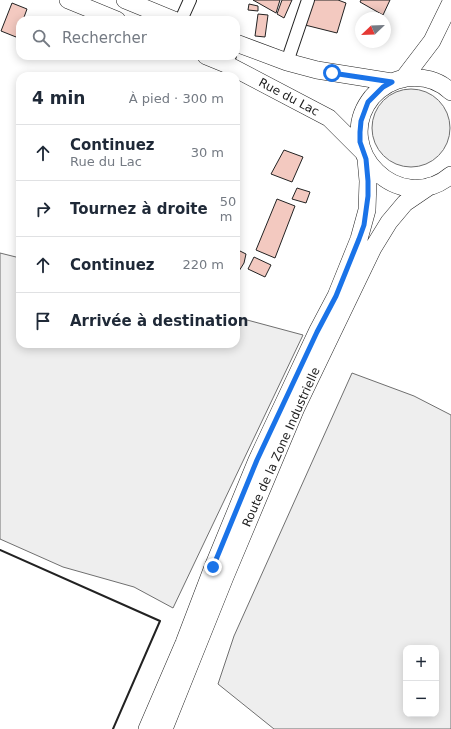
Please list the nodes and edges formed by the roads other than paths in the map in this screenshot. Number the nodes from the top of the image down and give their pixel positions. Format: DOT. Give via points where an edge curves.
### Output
graph roads {
  1 [pos="68,0"];
  2 [pos="125,0"];
  3 [pos="190,0"];
  4 [pos="308,0"];
  5 [pos="451,2"];
  6 [pos="107,16"];
  7 [pos="164,16"];
  8 [pos="183,16"];
  9 [pos="240,57"];
  10 [pos="239,60"];
  11 [pos="287,62"];
  12 [pos="398,80"];
  13 [pos="451,92"];
  14 [pos="364,155"];
  15 [pos="444,180"];
  16 [pos="148,729"];
  17 [pos="164,729"];
  1 -- 6 [label="main road"];
  2 -- 7 [label="main road"];
  3 -- 8 [label="street"];
  4 -- 11 [label="street"];
  5 -- 12 [label="main road, Route de la Zone Industrielle" via="432,41"];
  9 -- 11 [label="main road, Rue du Lac"];
  10 -- 14 [label="main road, Rue du Lac" via="329,118"];
  11 -- 12 [label="main road, Rue du Lac" via="332,73"];
  12 -- 13 [label="main road, Rue du Lac" via="432,80"];
  12 -- 14 [label="main road, Route de la Zone Industrielle" via="383,87 368,102 360,132"];
  14 -- 15 [label="main road, Rue du Lac" via="379,176 398,186 420,188"];
  14 -- 16 [label="main road, Route de la Zone Industrielle" via="368,181 367,210 359,239 336,296 257,460"];
  15 -- 17 [label="main road, Route de la Zone Industrielle" via="405,203 389,222 370,255 296,408"];
}
